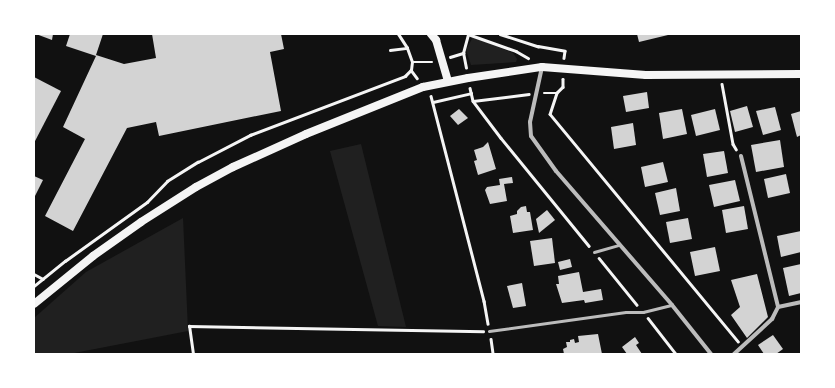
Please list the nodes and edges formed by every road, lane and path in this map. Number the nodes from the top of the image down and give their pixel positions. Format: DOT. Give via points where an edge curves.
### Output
graph roads {
  1 [pos="398,34"];
  2 [pos="431,34"];
  3 [pos="468,34"];
  4 [pos="500,34"];
  5 [pos="407,48"];
  6 [pos="390,50"];
  7 [pos="463,53"];
  8 [pos="564,59"];
  9 [pos="542,67"];
  10 [pos="564,68"];
  11 [pos="411,70"];
  12 [pos="801,74"];
  13 [pos="720,76"];
  14 [pos="448,81"];
  15 [pos="426,87"];
  16 [pos="538,93"];
  17 [pos="557,93"];
  18 [pos="473,101"];
  19 [pos="433,102"];
  20 [pos="741,156"];
  21 [pos="619,245"];
  22 [pos="594,252"];
  23 [pos="34,274"];
  24 [pos="43,279"];
  25 [pos="801,302"];
  26 [pos="34,304"];
  27 [pos="672,305"];
  28 [pos="778,307"];
  29 [pos="643,312"];
  30 [pos="489,331"];
  31 [pos="742,346"];
  32 [pos="193,354"];
  33 [pos="493,354"];
  34 [pos="676,354"];
  35 [pos="711,354"];
  36 [pos="734,354"];
  1 -- 5 [label="path"];
  2 -- 14 [label="main road" via="436,40"];
  3 -- 7 [label="path"];
  3 -- 9 [label="path" via="516,51"];
  4 -- 8 [label="path" via="565,51"];
  5 -- 6 [label="path"];
  5 -- 11 [label="path" via="412,62"];
  9 -- 10 [label="main road"];
  9 -- 14 [label="main road"];
  9 -- 16 [label="street"];
  10 -- 13 [label="main road" via="646,75"];
  10 -- 17 [label="path" via="563,87"];
  12 -- 13 [label="main road"];
  13 -- 20 [label="path" via="733,144"];
  14 -- 15 [label="main road"];
  15 -- 19 [label="path"];
  15 -- 19 [label="path"];
  15 -- 26 [label="main road" via="306,134 233,167 141,222 93,256"];
  16 -- 17 [label="path"];
  16 -- 18 [label="path"];
  16 -- 21 [label="street" via="530,122 531,136 556,172"];
  17 -- 31 [label="path" via="550,114"];
  18 -- 19 [label="path" via="471,93"];
  18 -- 22 [label="path"];
  19 -- 30 [label="path" via="484,301"];
  20 -- 28 [label="street"];
  21 -- 22 [label="lane"];
  21 -- 27 [label="street"];
  22 -- 29 [label="path"];
  23 -- 24 [label="path"];
  25 -- 28 [label="street"];
  27 -- 29 [label="lane"];
  27 -- 35 [label="street"];
  28 -- 31 [label="street" via="772,320"];
  29 -- 30 [label="lane" via="626,312"];
  29 -- 34 [label="path"];
  30 -- 32 [label="path" via="189,326"];
  30 -- 33 [label="path"];
  31 -- 36 [label="street"];
}
